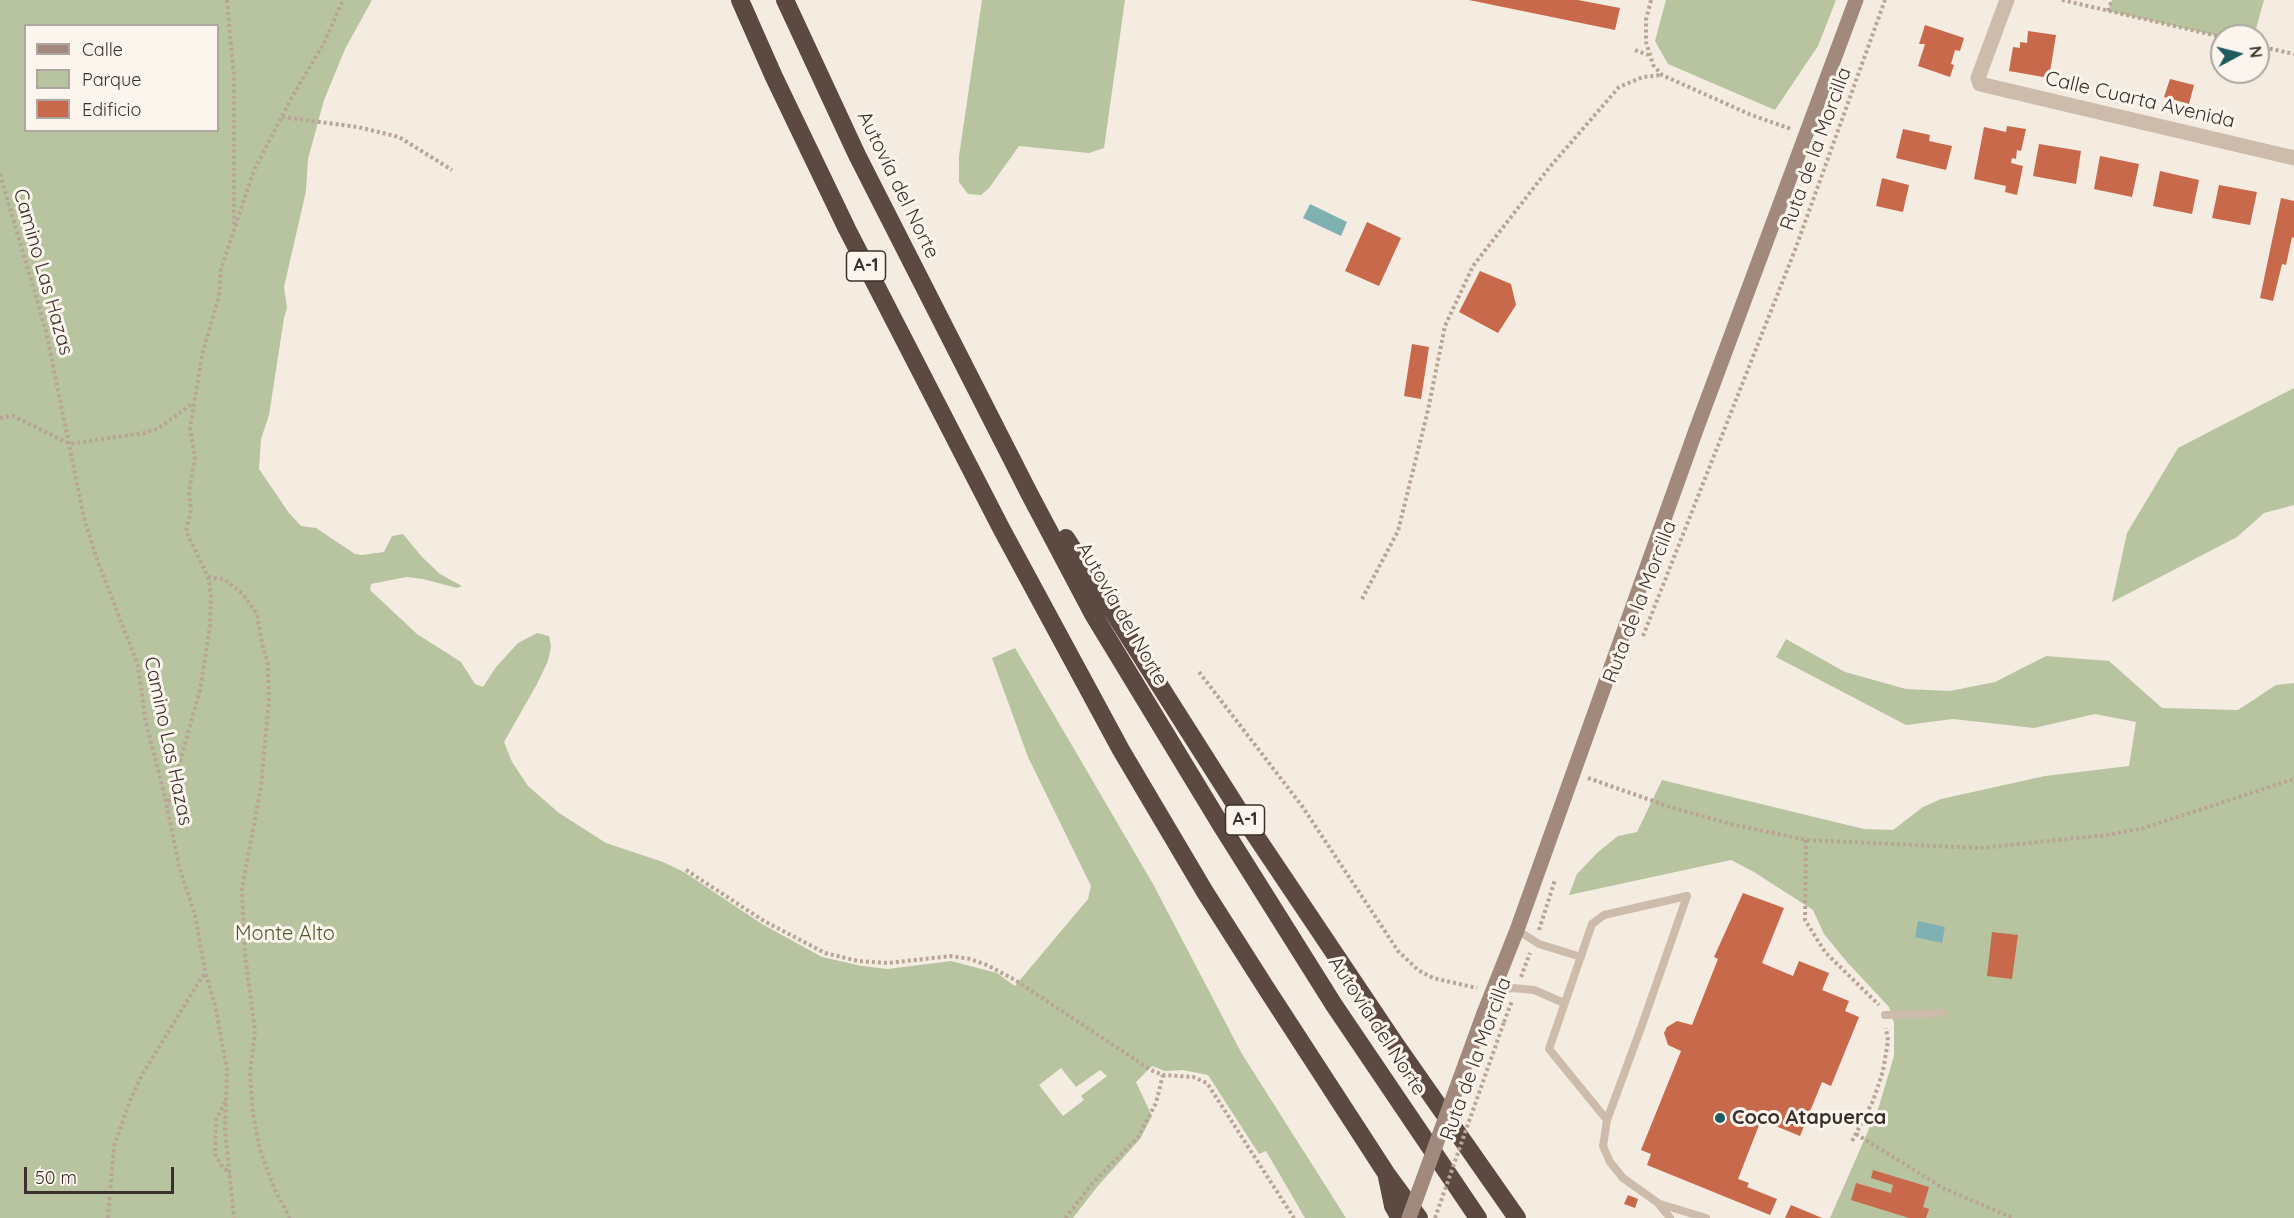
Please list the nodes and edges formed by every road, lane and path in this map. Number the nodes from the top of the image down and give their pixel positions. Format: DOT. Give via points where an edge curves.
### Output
graph roads {
  1 [pos="227,0"];
  2 [pos="343,0"];
  3 [pos="740,0"];
  4 [pos="785,0"];
  5 [pos="1651,0"];
  6 [pos="1856,0"];
  7 [pos="1885,0"];
  8 [pos="2007,0"];
  9 [pos="2062,0"];
  10 [pos="2112,0"];
  11 [pos="2108,11"];
  12 [pos="2210,34"];
  13 [pos="2270,49"];
  14 [pos="1635,50"];
  15 [pos="2294,54"];
  16 [pos="1649,56"];
  17 [pos="1662,75"];
  18 [pos="282,117"];
  19 [pos="1806,134"];
  20 [pos="2294,158"];
  21 [pos="452,170"];
  22 [pos="0,174"];
  23 [pos="234,228"];
  24 [pos="193,403"];
  25 [pos="988,411"];
  26 [pos="0,418"];
  27 [pos="70,444"];
  28 [pos="208,577"];
  29 [pos="1362,599"];
  30 [pos="1639,646"];
  31 [pos="1199,672"];
  32 [pos="1594,768"];
  33 [pos="1573,772"];
  34 [pos="1590,779"];
  35 [pos="2294,779"];
  36 [pos="167,808"];
  37 [pos="1806,840"];
  38 [pos="686,870"];
  39 [pos="1557,876"];
  40 [pos="1517,930"];
  41 [pos="1534,941"];
  42 [pos="1581,957"];
  43 [pos="205,971"];
  44 [pos="1517,988"];
  45 [pos="1492,990"];
  46 [pos="1564,1003"];
  47 [pos="1942,1013"];
  48 [pos="1885,1015"];
  49 [pos="1163,1075"];
  50 [pos="226,1099"];
  51 [pos="1606,1120"];
  52 [pos="1856,1134"];
  53 [pos="1852,1141"];
  54 [pos="1386,1173"];
  55 [pos="230,1174"];
  56 [pos="1658,1203"];
  57 [pos="108,1218"];
  58 [pos="234,1218"];
  59 [pos="290,1218"];
  60 [pos="1065,1218"];
  61 [pos="1294,1218"];
  62 [pos="1400,1218"];
  63 [pos="1409,1218"];
  64 [pos="1419,1218"];
  65 [pos="1435,1218"];
  66 [pos="1478,1218"];
  67 [pos="1517,1218"];
  68 [pos="1670,1218"];
  69 [pos="1706,1218"];
  70 [pos="2013,1218"];
  1 -- 23 [label="path" via="234,77"];
  2 -- 18 [label="path" via="324,43"];
  3 -- 54 [label="highway, A-1" via="847,229 1120,750 1211,902"];
  4 -- 25 [label="highway, Autovía del Norte / A-1" via="857,155"];
  5 -- 16 [label="path" via="1646,20"];
  6 -- 19 [label="main road"];
  7 -- 30 [label="path, Ruta de la Morcilla" via="1795,249"];
  8 -- 20 [label="street, Calle Cuarta Avenida" via="1980,84"];
  9 -- 11 [label="path"];
  10 -- 11 [label="path"];
  11 -- 12 [label="path"];
  13 -- 15 [label="path"];
  14 -- 16 [label="path"];
  16 -- 17 [label="path"];
  17 -- 19 [label="path" via="1749,114"];
  17 -- 29 [label="path" via="1643,76 1619,87 1549,168 1473,266 1445,326 1398,531"];
  18 -- 21 [label="path" via="399,137"];
  18 -- 23 [label="path" via="254,170"];
  19 -- 33 [label="main road"];
  22 -- 27 [label="path, Camino Las Hazas" via="46,330"];
  23 -- 24 [label="path" via="221,269 219,296"];
  24 -- 27 [label="path" via="159,428 144,433"];
  24 -- 28 [label="path" via="190,429 195,457 186,531"];
  25 -- 66 [label="highway, Autovía del Norte" via="1093,614 1334,1005"];
  25 -- 67 [label="highway, A-1" via="1245,820"];
  26 -- 27 [label="path" via="13,416"];
  27 -- 36 [label="path, Camino Las Hazas" via="88,535 138,665 146,723"];
  28 -- 36 [label="path" via="210,626 200,690"];
  28 -- 59 [label="path" via="224,579 243,594 257,614 268,665 269,700 261,787 242,889 255,1031 250,1073 253,1114 260,1150"];
  31 -- 45 [label="path" via="1302,806 1398,951 1418,970 1434,978"];
  32 -- 34 [label="path"];
  33 -- 34 [label="path"];
  33 -- 40 [label="main road"];
  34 -- 37 [label="path" via="1681,810"];
  35 -- 37 [label="path" via="2144,828 2098,836 1980,848"];
  36 -- 43 [label="path, Camino Las Hazas"];
  37 -- 48 [label="path" via="1805,920 1825,952"];
  38 -- 49 [label="path" via="764,921 825,953 888,963 951,956 987,965"];
  39 -- 41 [label="path, Ruta de la Morcilla"];
  40 -- 41 [label="lane"];
  40 -- 45 [label="main road"];
  41 -- 42 [label="lane"];
  41 -- 44 [label="path, Ruta de la Morcilla"];
  42 -- 46 [label="lane"];
  42 -- 51 [label="lane" via="1592,924 1604,915 1688,896"];
  43 -- 50 [label="path, Camino Las Hazas" via="223,1041"];
  43 -- 57 [label="path" via="132,1098 114,1146"];
  44 -- 45 [label="lane"];
  44 -- 46 [label="lane" via="1534,990"];
  44 -- 65 [label="path, Ruta de la Morcilla, bridge"];
  45 -- 63 [label="main road, bridge"];
  46 -- 51 [label="lane" via="1549,1049"];
  47 -- 48 [label="lane"];
  48 -- 52 [label="path" via="1888,1041 1883,1071"];
  49 -- 60 [label="path" via="1156,1103 1138,1137"];
  49 -- 61 [label="path" via="1194,1077 1207,1083"];
  50 -- 55 [label="path, Camino Las Hazas"];
  50 -- 55 [label="path" via="216,1120 214,1137 215,1154"];
  51 -- 56 [label="lane" via="1603,1146 1610,1162 1623,1178"];
  52 -- 53 [label="path"];
  52 -- 70 [label="path" via="1943,1188"];
  54 -- 62 [label="highway, A-1" via="1393,1206"];
  54 -- 64 [label="highway"];
  55 -- 58 [label="path, Camino Las Hazas"];
  56 -- 68 [label="lane"];
  56 -- 69 [label="lane"];
}
